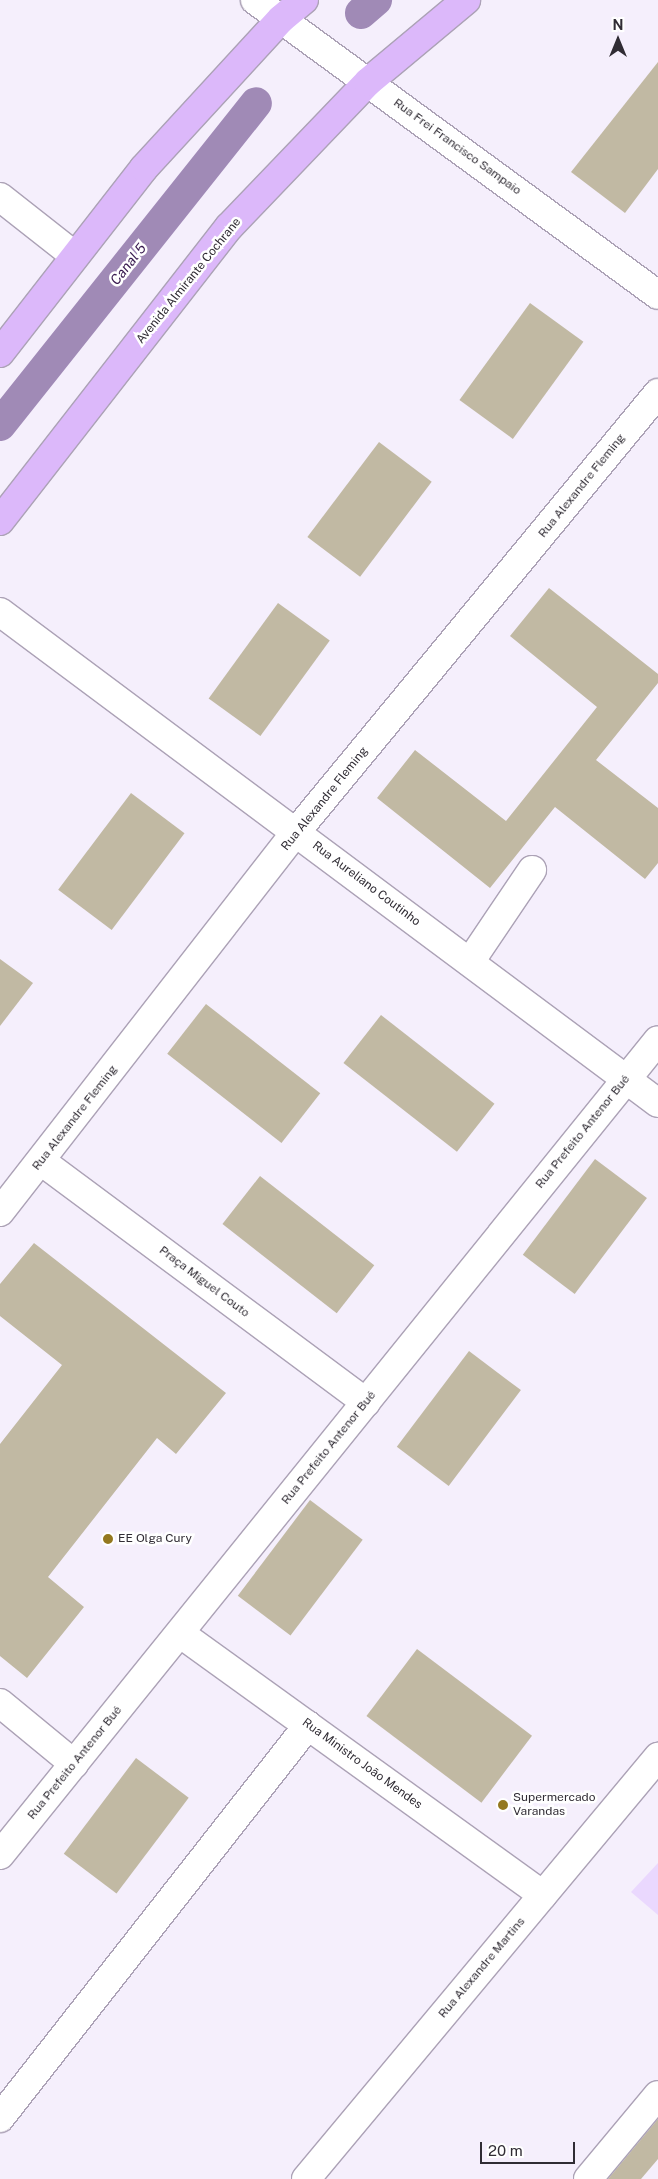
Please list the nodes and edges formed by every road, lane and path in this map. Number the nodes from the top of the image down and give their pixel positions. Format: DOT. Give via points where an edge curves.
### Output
graph roads {
  1 [pos="255,0"];
  2 [pos="304,0"];
  3 [pos="466,0"];
  4 [pos="285,22"];
  5 [pos="359,75"];
  6 [pos="0,196"];
  7 [pos="75,256"];
  8 [pos="658,294"];
  9 [pos="0,353"];
  10 [pos="658,393"];
  11 [pos="0,522"];
  12 [pos="0,612"];
  13 [pos="296,832"];
  14 [pos="532,870"];
  15 [pos="470,962"];
  16 [pos="658,1040"];
  17 [pos="626,1079"];
  18 [pos="658,1103"];
  19 [pos="41,1161"];
  20 [pos="0,1212"];
  21 [pos="366,1402"];
  22 [pos="181,1634"];
  23 [pos="0,1703"];
  24 [pos="308,1725"];
  25 [pos="74,1764"];
  26 [pos="652,1775"];
  27 [pos="0,1856"];
  28 [pos="543,1895"];
  29 [pos="658,2095"];
  30 [pos="0,2118"];
  31 [pos="306,2179"];
  32 [pos="588,2179"];
  1 -- 4 [label="street, Rua Frei Francisco Sampaio"];
  2 -- 4 [label="main road"];
  3 -- 5 [label="main road, Avenida Almirante Cochrane"];
  4 -- 5 [label="street, Rua Frei Francisco Sampaio"];
  4 -- 7 [label="main road" via="144,168"];
  5 -- 8 [label="street, Rua Frei Francisco Sampaio"];
  5 -- 11 [label="main road, Avenida Almirante Cochrane" via="229,228"];
  6 -- 7 [label="street"];
  7 -- 9 [label="main road"];
  10 -- 13 [label="street, Rua Alexandre Fleming"];
  12 -- 13 [label="street, Rua Aureliano Coutinho"];
  13 -- 15 [label="street, Rua Aureliano Coutinho"];
  13 -- 19 [label="street, Rua Alexandre Fleming"];
  14 -- 15 [label="street"];
  15 -- 17 [label="street, Rua Aureliano Coutinho"];
  16 -- 17 [label="street, Rua Prefeito Antenor Bué"];
  17 -- 18 [label="street, Rua Aureliano Coutinho"];
  17 -- 21 [label="street, Rua Prefeito Antenor Bué"];
  19 -- 20 [label="street, Rua Alexandre Fleming"];
  19 -- 21 [label="street, Praça Miguel Couto"];
  21 -- 22 [label="street, Rua Prefeito Antenor Bué"];
  22 -- 24 [label="street, Rua Ministro João Mendes"];
  22 -- 25 [label="street, Rua Prefeito Antenor Bué"];
  23 -- 25 [label="street"];
  24 -- 28 [label="street, Rua Ministro João Mendes"];
  24 -- 30 [label="street"];
  25 -- 27 [label="street, Rua Prefeito Antenor Bué"];
  26 -- 28 [label="street, Rua Alexandre Martins"];
  28 -- 31 [label="street, Rua Alexandre Martins"];
  29 -- 32 [label="street"];
}
